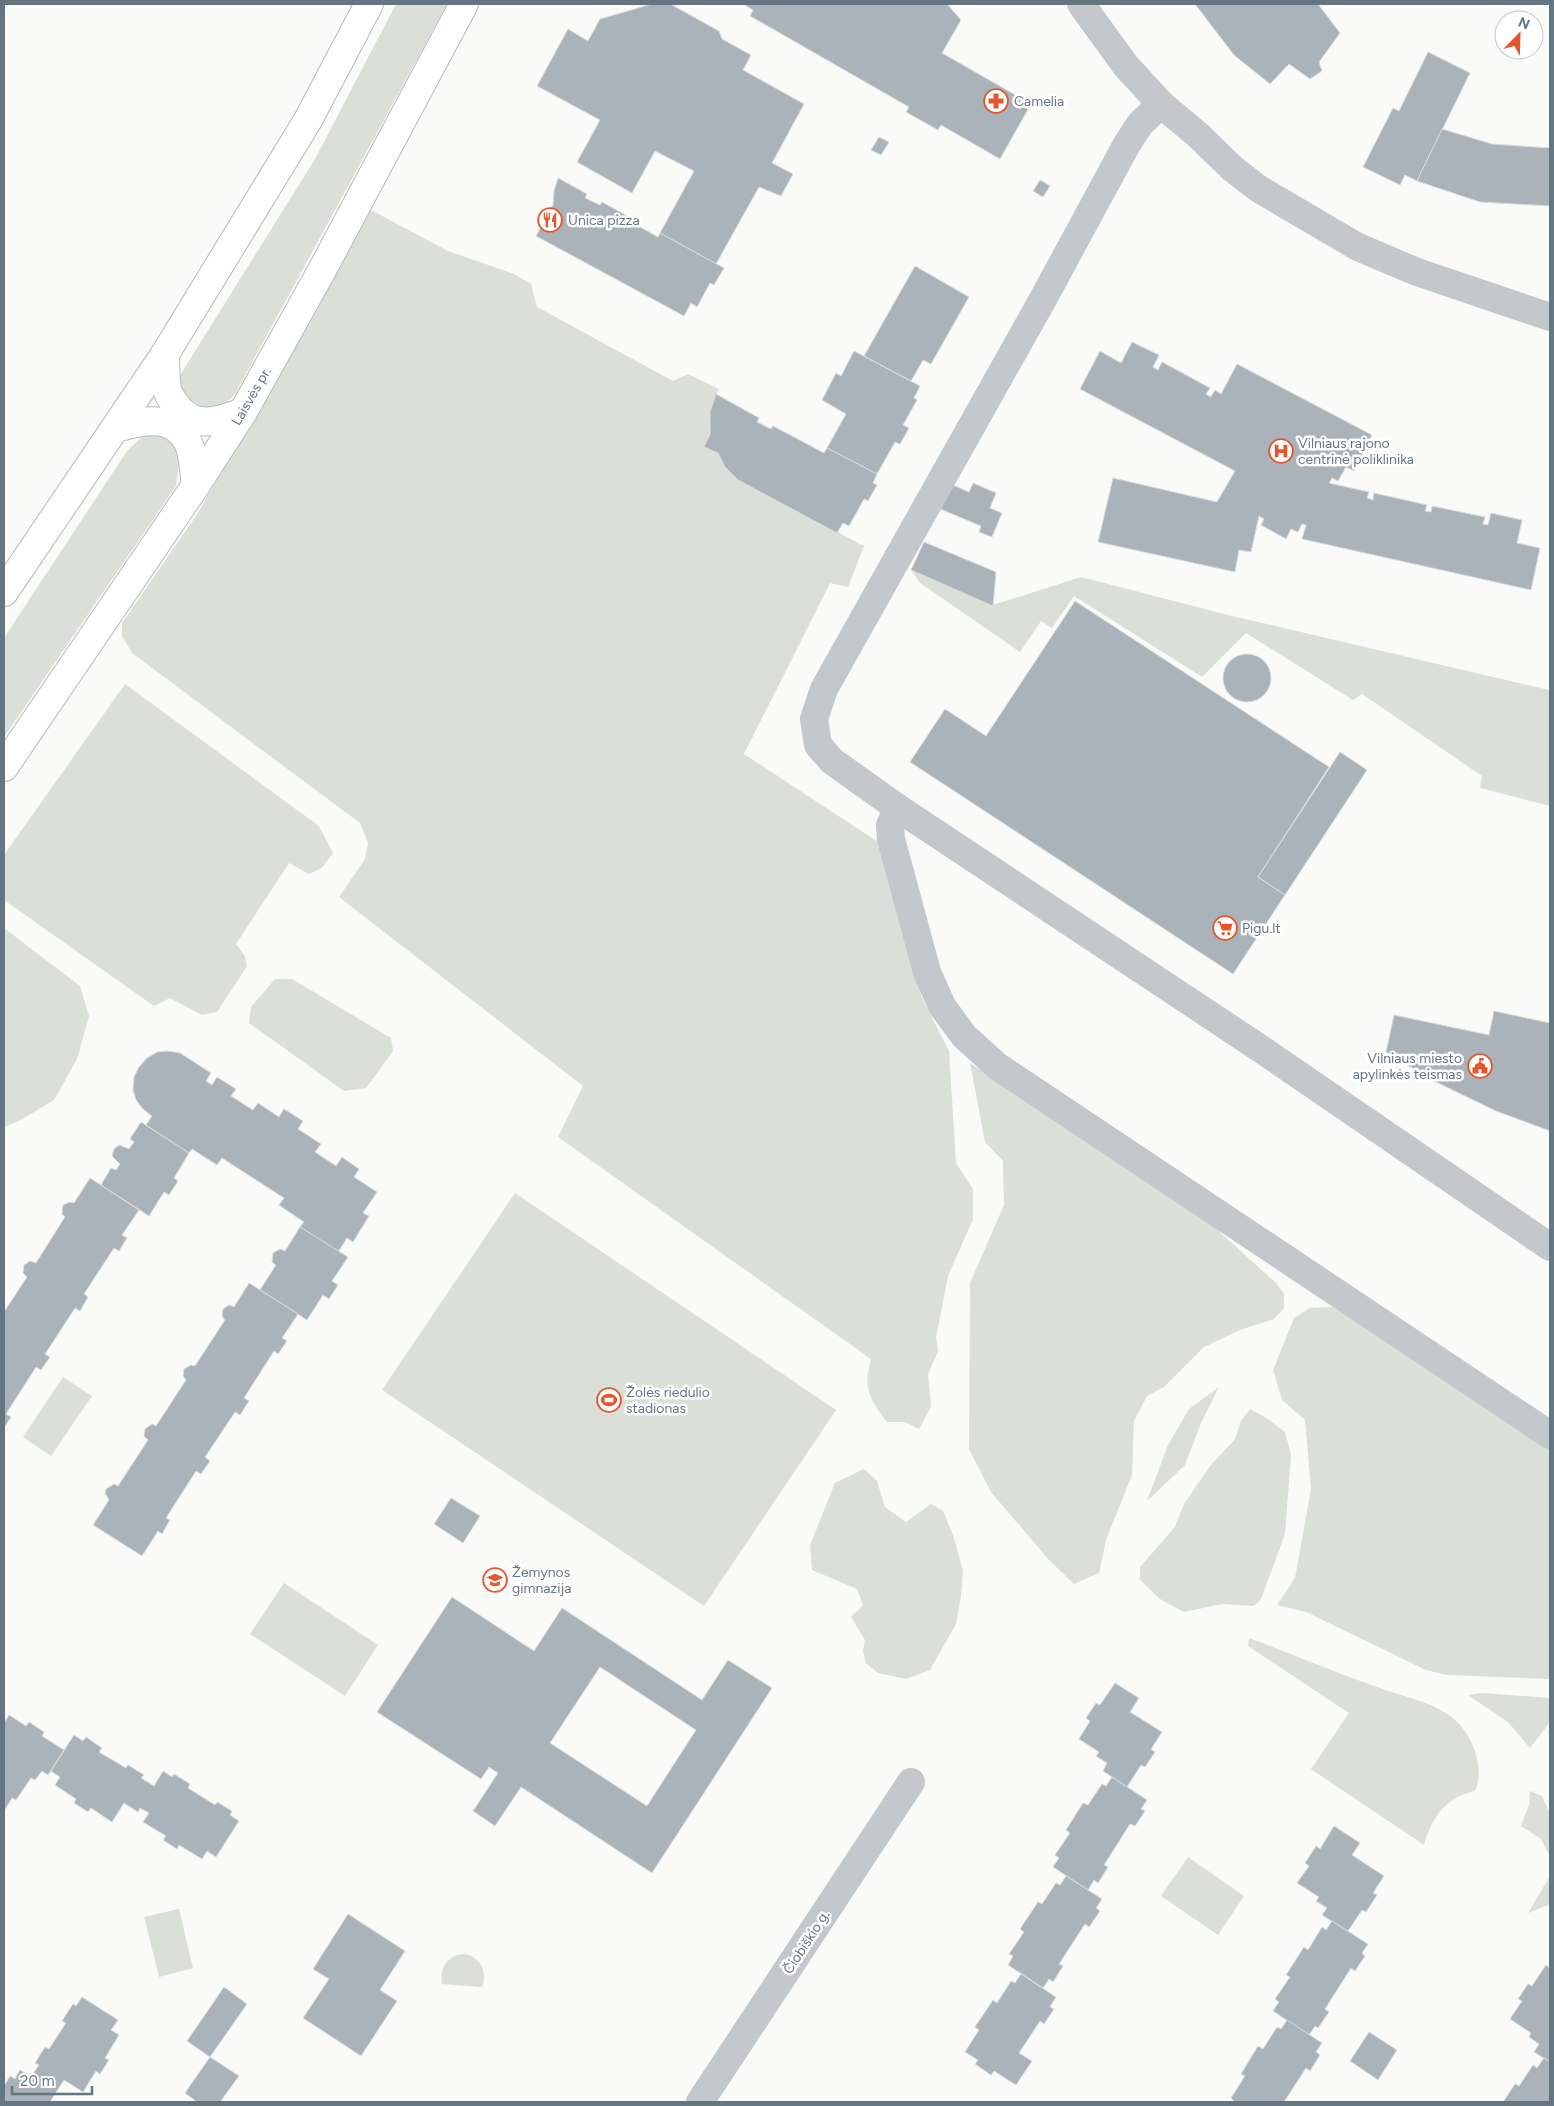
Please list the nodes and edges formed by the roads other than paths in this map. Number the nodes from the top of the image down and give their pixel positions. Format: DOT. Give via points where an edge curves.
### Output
graph roads {
  1 [pos="369,4"];
  2 [pos="464,4"];
  3 [pos="1081,4"];
  4 [pos="1161,104"];
  5 [pos="1550,317"];
  6 [pos="165,354"];
  7 [pos="243,412"];
  8 [pos="116,428"];
  9 [pos="196,485"];
  10 [pos="4,592"];
  11 [pos="4,767"];
  12 [pos="898,808"];
  13 [pos="1550,1247"];
  14 [pos="1550,1435"];
  15 [pos="911,1782"];
  16 [pos="700,2102"];
  1 -- 6 [label="main road" via="308,120"];
  2 -- 7 [label="main road, Laisvės pr."];
  3 -- 4 [label="street" via="1126,66"];
  4 -- 5 [label="street" via="1259,189 1358,248 1417,272"];
  4 -- 12 [label="street" via="1140,124 1127,144 1044,299 824,689 814,720 818,745 832,761"];
  6 -- 7 [label="main road" via="168,391 184,415 196,421 212,422"];
  6 -- 8 [label="main road"];
  7 -- 9 [label="main road, Laisvės pr."];
  8 -- 9 [label="main road" via="149,420 160,420 173,427 191,450"];
  8 -- 10 [label="main road"];
  9 -- 11 [label="main road, Laisvės pr."];
  12 -- 13 [label="street" via="1253,1043"];
  12 -- 14 [label="street" via="890,825 891,839 927,972 942,1006 971,1042 997,1066"];
  15 -- 16 [label="street, Čiobiškio g."];
}
